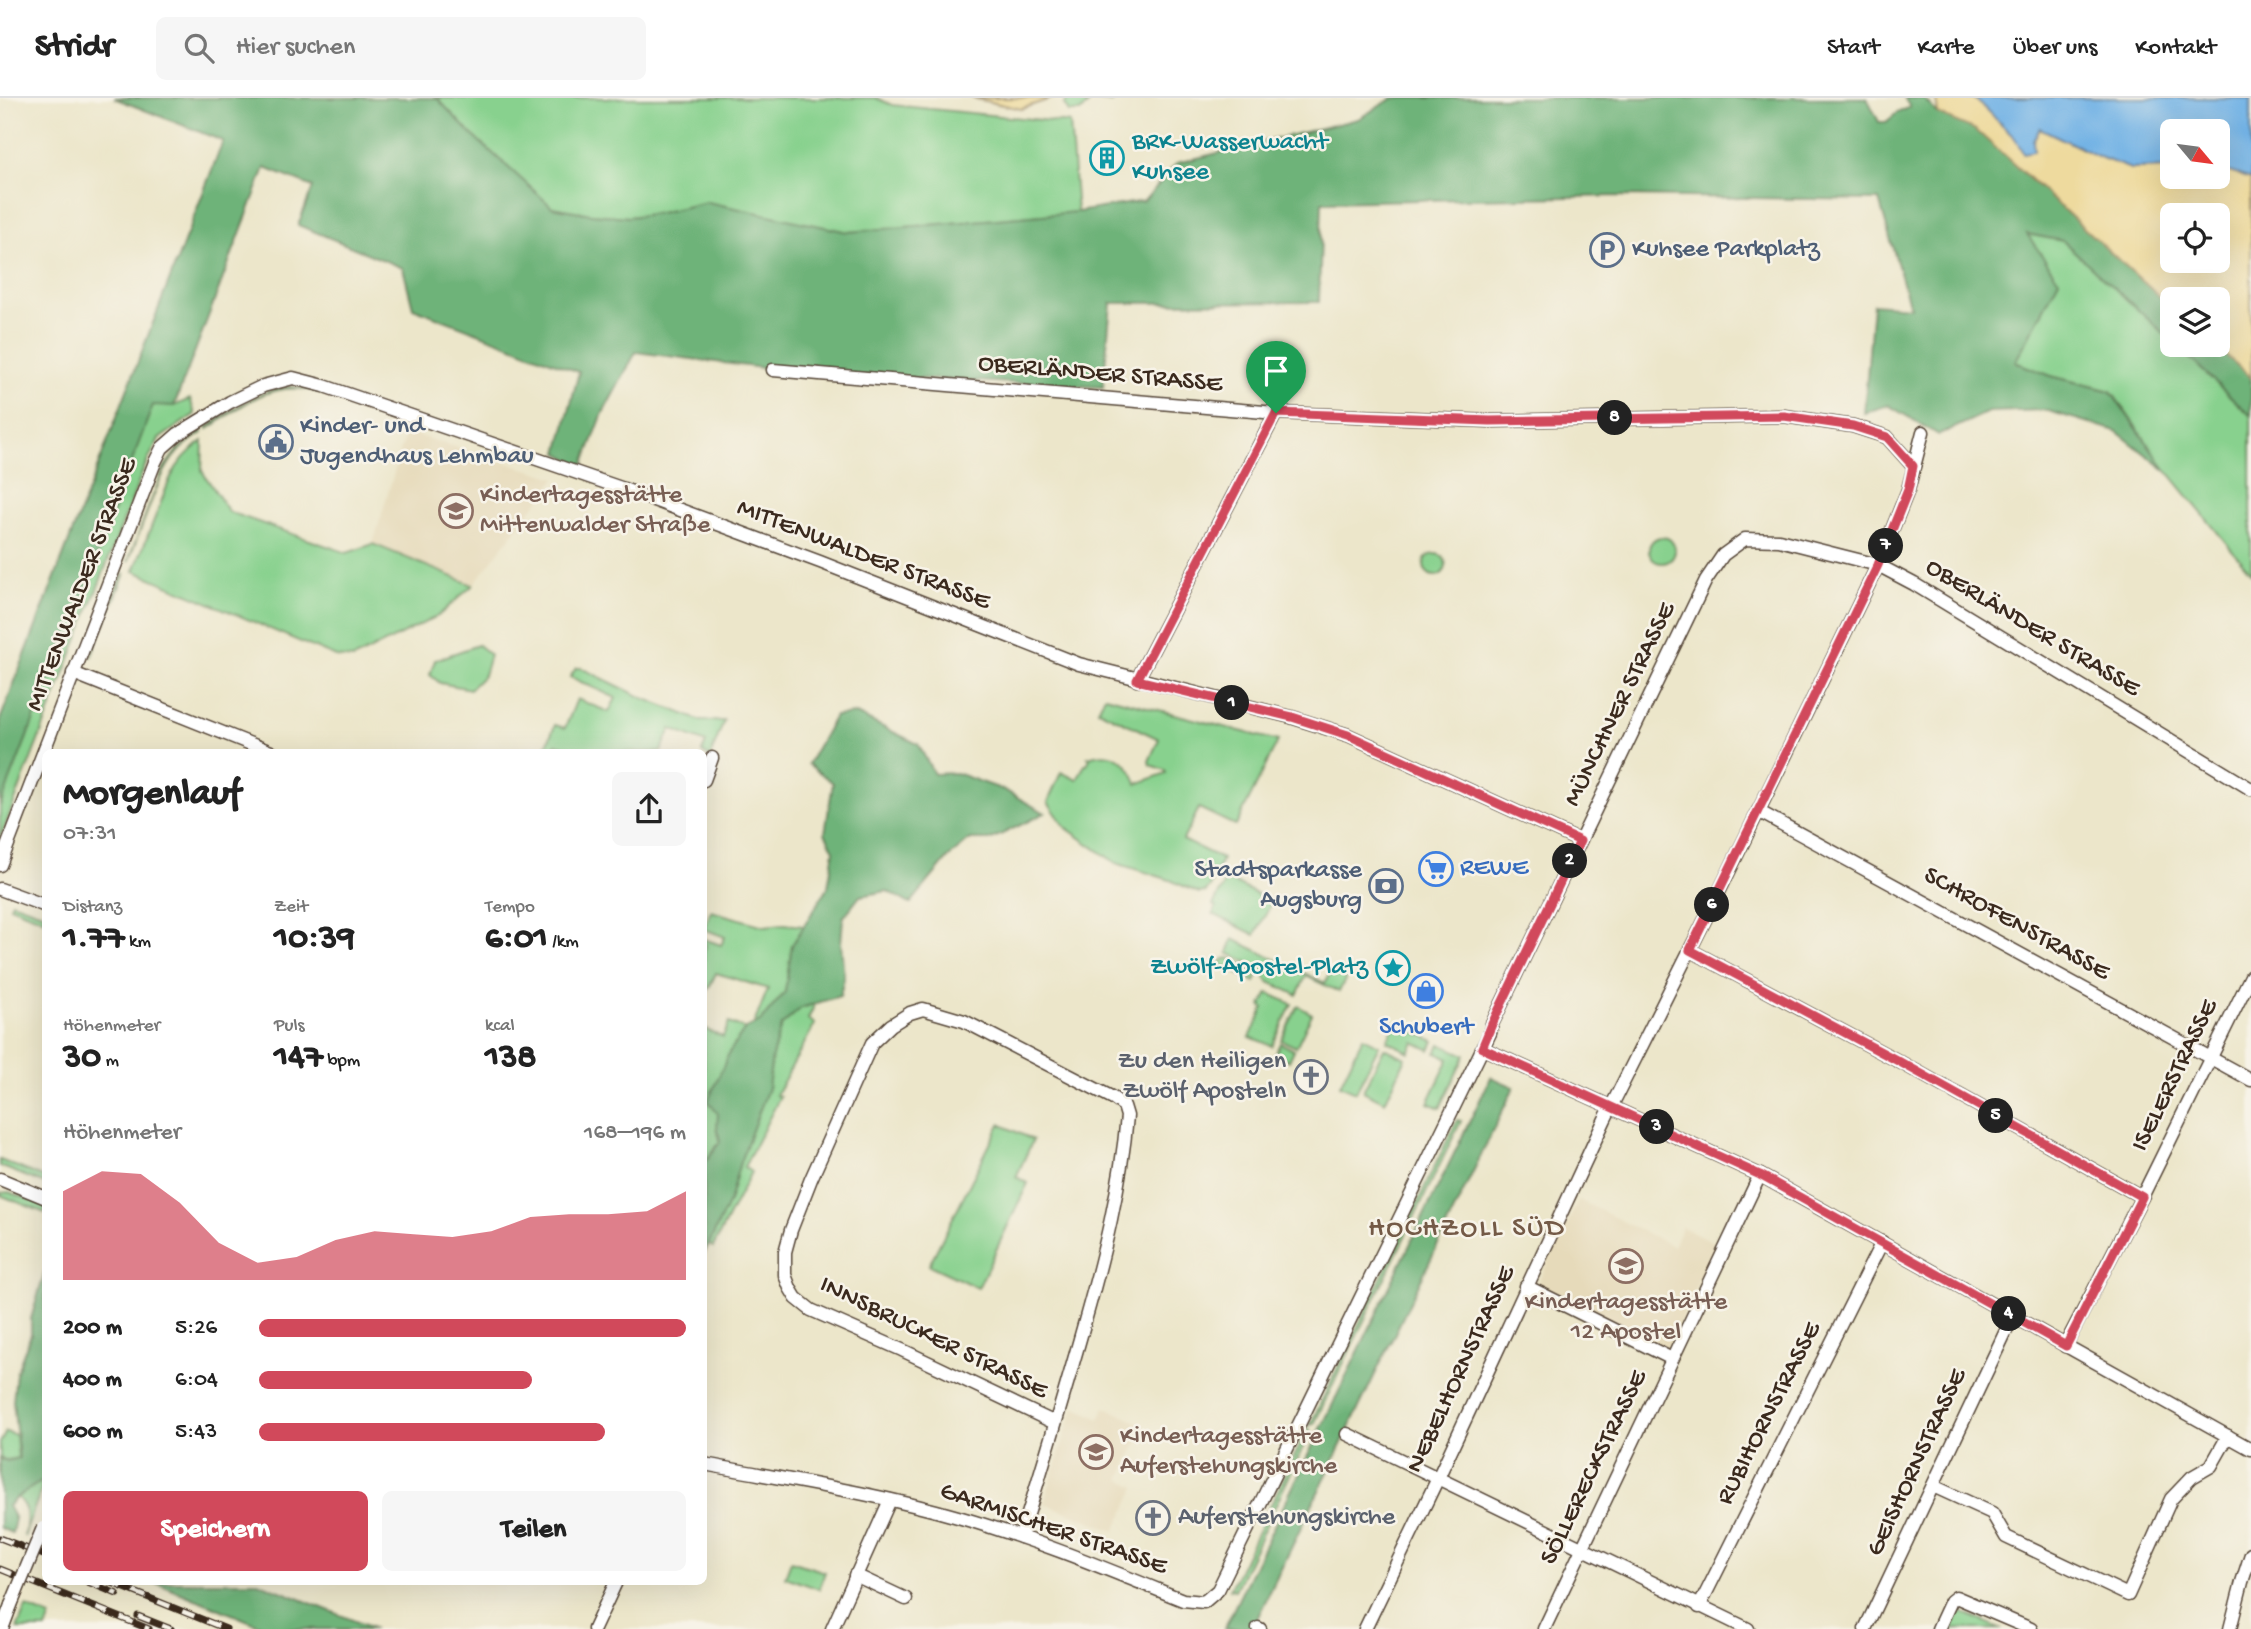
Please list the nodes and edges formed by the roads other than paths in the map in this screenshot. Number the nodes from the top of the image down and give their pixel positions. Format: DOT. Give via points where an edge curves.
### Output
graph roads {
  1 [pos="773,370"];
  2 [pos="1276,413"];
  3 [pos="1923,432"];
  4 [pos="1913,466"];
  5 [pos="1878,565"];
  6 [pos="73,673"];
  7 [pos="1137,680"];
  8 [pos="44,749"];
  9 [pos="263,749"];
  10 [pos="42,755"];
  11 [pos="712,758"];
  12 [pos="707,772"];
  13 [pos="2251,789"];
  14 [pos="1758,811"];
  15 [pos="1580,841"];
  16 [pos="0,865"];
  17 [pos="0,889"];
  18 [pos="42,905"];
  19 [pos="1690,950"];
  20 [pos="2251,976"];
  21 [pos="1482,1048"];
  22 [pos="2210,1057"];
  23 [pos="2251,1080"];
  24 [pos="1611,1106"];
  25 [pos="1760,1175"];
  26 [pos="0,1179"];
  27 [pos="42,1196"];
  28 [pos="2142,1197"];
  29 [pos="1882,1242"];
  30 [pos="1526,1286"];
  31 [pos="2013,1316"];
  32 [pos="2066,1346"];
  33 [pos="1672,1359"];
  34 [pos="1055,1423"];
  35 [pos="1347,1434"];
  36 [pos="2228,1436"];
  37 [pos="2251,1449"];
  38 [pos="707,1465"];
  39 [pos="1438,1478"];
  40 [pos="1933,1486"];
  41 [pos="890,1500"];
  42 [pos="42,1530"];
  43 [pos="1021,1537"];
  44 [pos="1581,1548"];
  45 [pos="2251,1554"];
  46 [pos="855,1575"];
  47 [pos="614,1585"];
  48 [pos="1218,1590"];
  49 [pos="906,1599"];
  50 [pos="1699,1606"];
  51 [pos="2,1629"];
  52 [pos="594,1629"];
  53 [pos="832,1629"];
  54 [pos="1365,1629"];
  55 [pos="1544,1629"];
  56 [pos="1748,1629"];
  57 [pos="1865,1629"];
  58 [pos="1938,1629"];
  59 [pos="2031,1629"];
  60 [pos="2230,1629"];
  1 -- 2 [label="street, OBERLÄNDER STRASSE"];
  2 -- 4 [label="street, OBERLÄNDER STRASSE" via="1490,421 1784,416 1853,426 1887,437"];
  2 -- 7 [label="street"];
  3 -- 4 [label="street"];
  4 -- 5 [label="street"];
  5 -- 13 [label="street, OBERLÄNDER STRASSE"];
  5 -- 14 [label="street, NEBELHORNSTRASSE"];
  5 -- 15 [label="street, MÜNCHNER STRASSE" via="1779,540 1745,539 1723,555 1706,580"];
  6 -- 7 [label="street, MITTENWALDER STRASSE" via="162,448 230,402 293,378 564,467 1079,664"];
  6 -- 8 [label="street, MITTENWALDER STRASSE"];
  6 -- 9 [label="street"];
  7 -- 15 [label="street, MITTENWALDER STRASSE" via="1348,735"];
  10 -- 16 [label="street, MITTENWALDER STRASSE"];
  11 -- 12 [label="street"];
  14 -- 19 [label="street, NEBELHORNSTRASSE"];
  14 -- 22 [label="street, SCHROFENSTRASSE"];
  15 -- 21 [label="street, MÜNCHNER STRASSE"];
  17 -- 18 [label="street"];
  19 -- 24 [label="street, NEBELHORNSTRASSE"];
  19 -- 28 [label="street"];
  20 -- 22 [label="street, ISELERSTRASSE"];
  21 -- 24 [label="street"];
  21 -- 48 [label="street, MÜNCHNER STRASSE"];
  22 -- 23 [label="street, SCHROFENSTRASSE"];
  22 -- 28 [label="street, ISELERSTRASSE"];
  24 -- 25 [label="street"];
  24 -- 30 [label="street, NEBELHORNSTRASSE"];
  25 -- 29 [label="street"];
  25 -- 33 [label="street, SÖLLERECKSTRASSE"];
  26 -- 27 [label="street"];
  28 -- 32 [label="street, ISELERSTRASSE"];
  29 -- 31 [label="street"];
  29 -- 50 [label="street, RUBIHORNSTRASSE"];
  30 -- 33 [label="street"];
  30 -- 39 [label="street, NEBELHORNSTRASSE"];
  31 -- 32 [label="street"];
  31 -- 40 [label="street, GEISHORNSTRASSE"];
  32 -- 36 [label="street"];
  33 -- 44 [label="street, SÖLLERECKSTRASSE"];
  34 -- 34 [label="street, INNSBRUCKER STRASSE" via="1104,1253 1126,1127 1124,1106 964,1021 923,1009 910,1013 872,1042 811,1179 785,1252 785,1275 796,1297 811,1310"];
  34 -- 43 [label="street, INNSBRUCKER STRASSE"];
  35 -- 39 [label="street"];
  36 -- 37 [label="street"];
  36 -- 40 [label="street" via="2211,1466 2171,1499 2128,1595 2006,1537 1992,1513"];
  38 -- 41 [label="street, GARMISCHER STRASSE"];
  39 -- 44 [label="street"];
  39 -- 54 [label="street, NEBELHORNSTRASSE"];
  40 -- 57 [label="street, GEISHORNSTRASSE"];
  41 -- 43 [label="street, GARMISCHER STRASSE"];
  41 -- 46 [label="street"];
  42 -- 51 [label="street, bridge"];
  43 -- 48 [label="street, GARMISCHER STRASSE" via="1182,1600 1204,1602"];
  44 -- 50 [label="street"];
  44 -- 55 [label="street, SÖLLERECKSTRASSE"];
  45 -- 60 [label="street"];
  46 -- 49 [label="street"];
  46 -- 53 [label="street"];
  47 -- 52 [label="street"];
  50 -- 56 [label="street"];
  58 -- 59 [label="street" via="1956,1597"];
}
